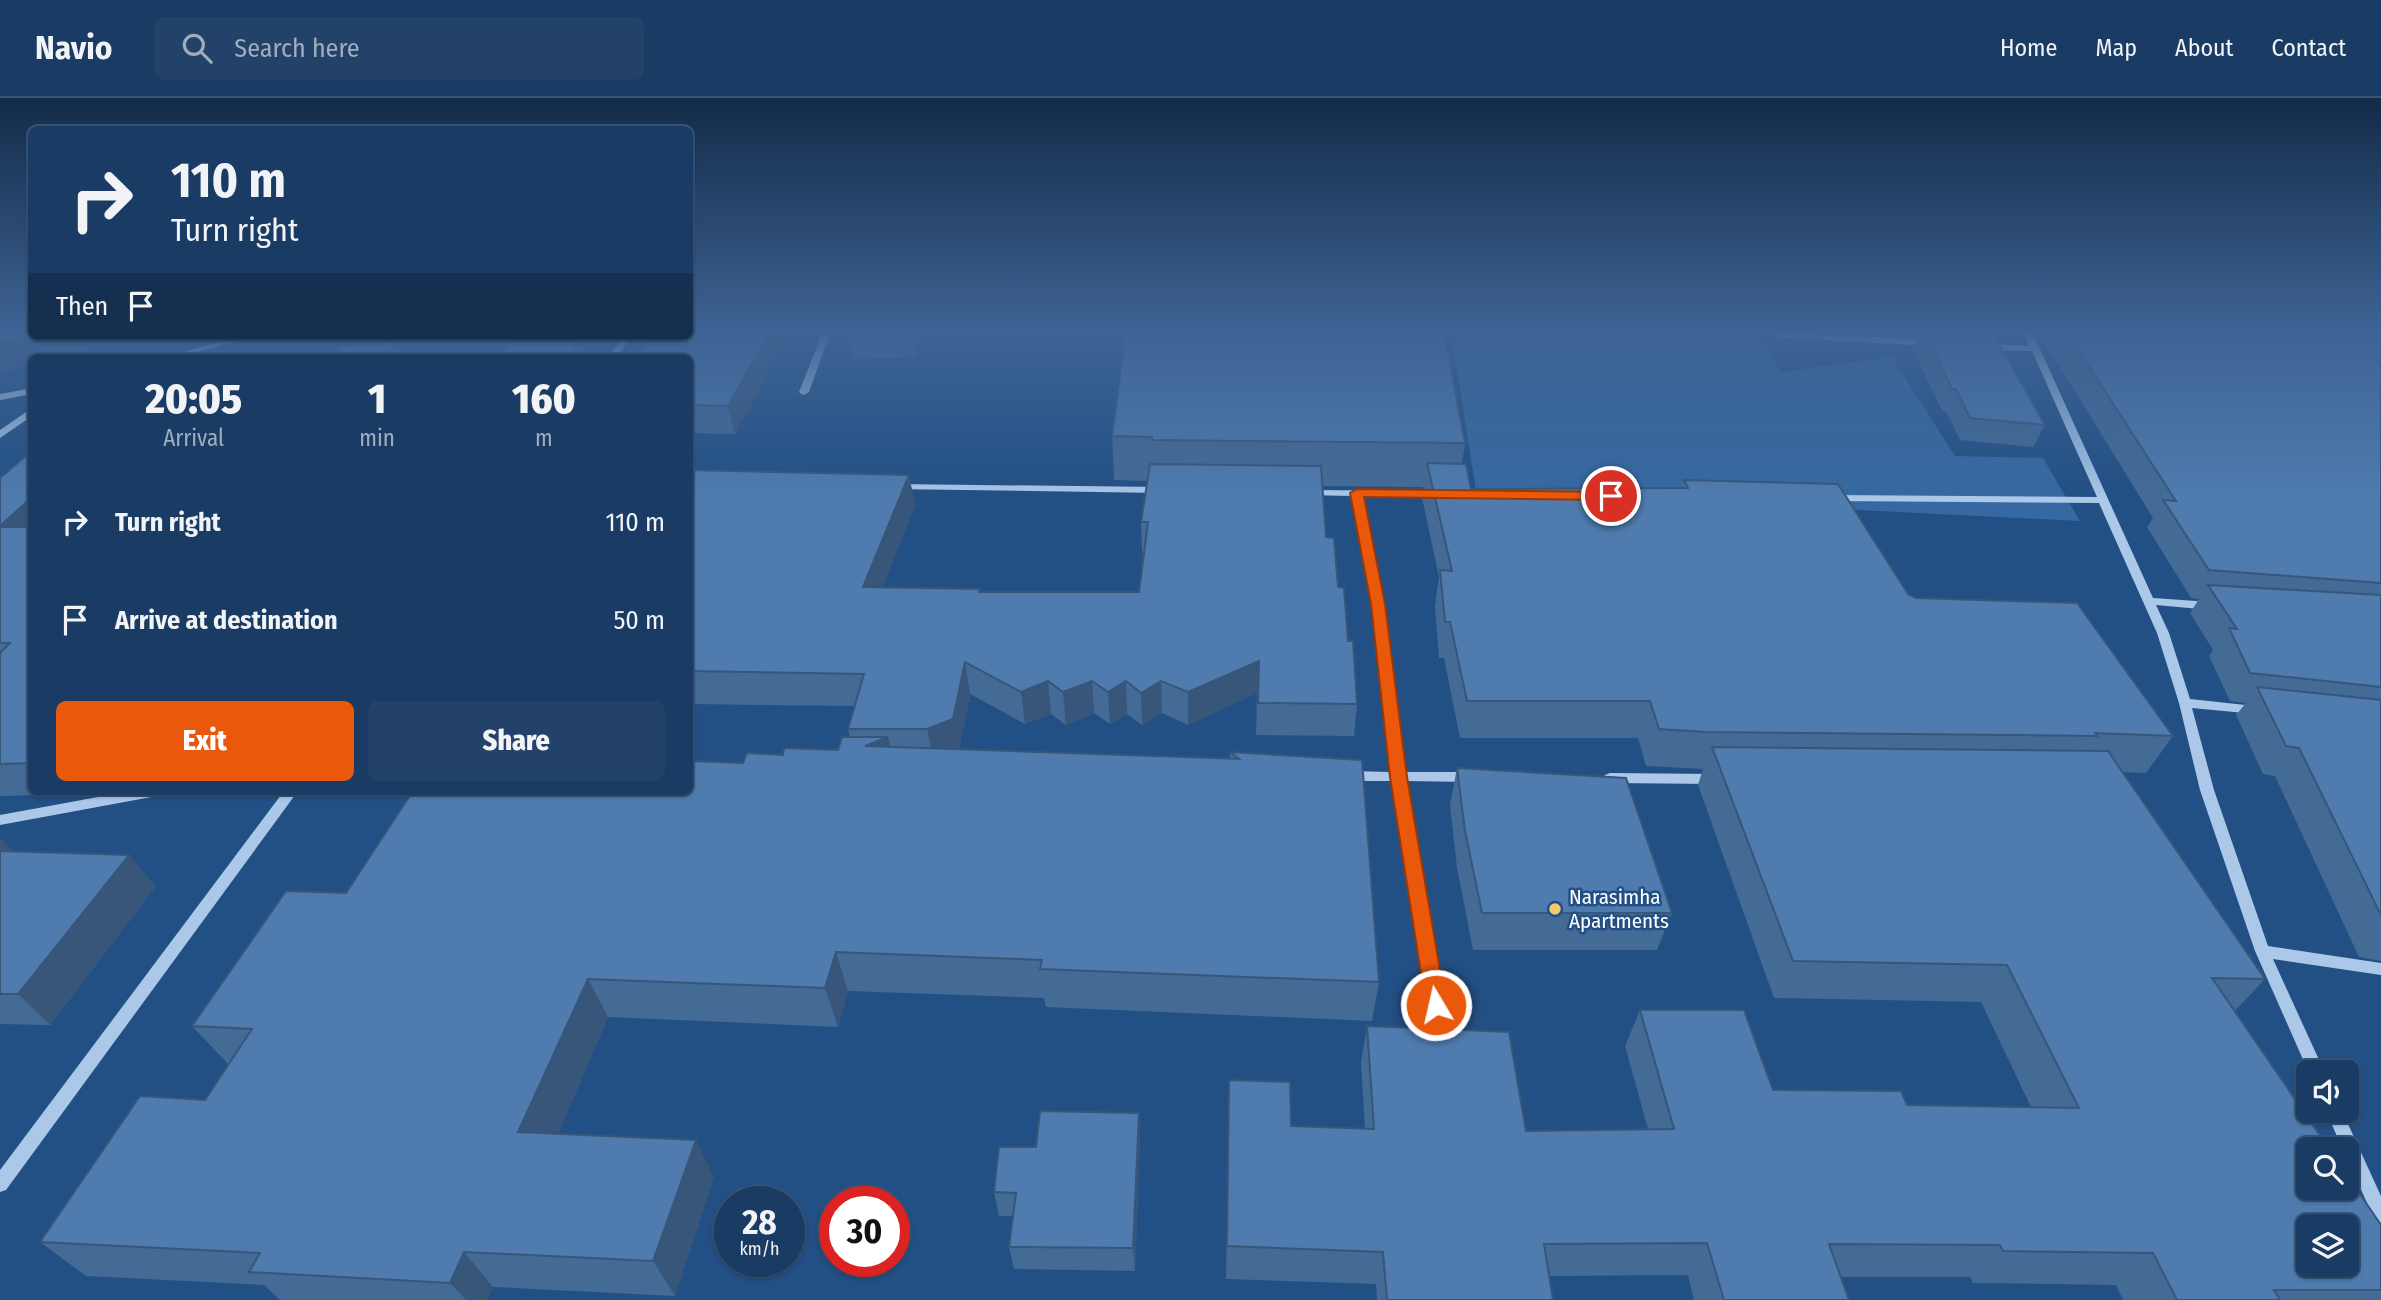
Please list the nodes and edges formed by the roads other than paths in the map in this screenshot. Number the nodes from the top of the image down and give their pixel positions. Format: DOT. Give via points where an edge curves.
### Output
graph roads {
  1 [pos="806,387"];
  2 [pos="2053,387"];
  3 [pos="28,392"];
  4 [pos="804,393"];
  5 [pos="0,397"];
  6 [pos="28,414"];
  7 [pos="0,435"];
  8 [pos="884,486"];
  9 [pos="1176,491"];
  10 [pos="1301,492"];
  11 [pos="1357,493"];
  12 [pos="1448,495"];
  13 [pos="1824,498"];
  14 [pos="2104,500"];
  15 [pos="2149,601"];
  16 [pos="2231,607"];
  17 [pos="2185,703"];
  18 [pos="2264,711"];
  19 [pos="1329,776"];
  20 [pos="1398,777"];
  21 [pos="1482,777"];
  22 [pos="1593,778"];
  23 [pos="1732,779"];
  24 [pos="135,795"];
  25 [pos="289,795"];
  26 [pos="0,820"];
  27 [pos="2262,951"];
  28 [pos="2381,969"];
  29 [pos="1436,1005"];
  30 [pos="2311,1060"];
  31 [pos="2339,1123"];
  32 [pos="0,1184"];
  33 [pos="2381,1214"];
  1 -- 4 [label="street"];
  2 -- 14 [label="street"];
  3 -- 5 [label="street"];
  6 -- 7 [label="street"];
  8 -- 9 [label="street"];
  10 -- 11 [label="street"];
  11 -- 12 [label="street"];
  11 -- 20 [label="street" via="1378,604"];
  13 -- 14 [label="street"];
  14 -- 15 [label="street"];
  15 -- 16 [label="street"];
  15 -- 17 [label="street"];
  17 -- 18 [label="street"];
  17 -- 27 [label="street" via="2207,790"];
  19 -- 20 [label="street"];
  20 -- 21 [label="street"];
  20 -- 29 [label="street"];
  22 -- 23 [label="street"];
  24 -- 26 [label="street"];
  25 -- 32 [label="street"];
  27 -- 28 [label="street"];
  27 -- 30 [label="street"];
  31 -- 33 [label="street"];
}
